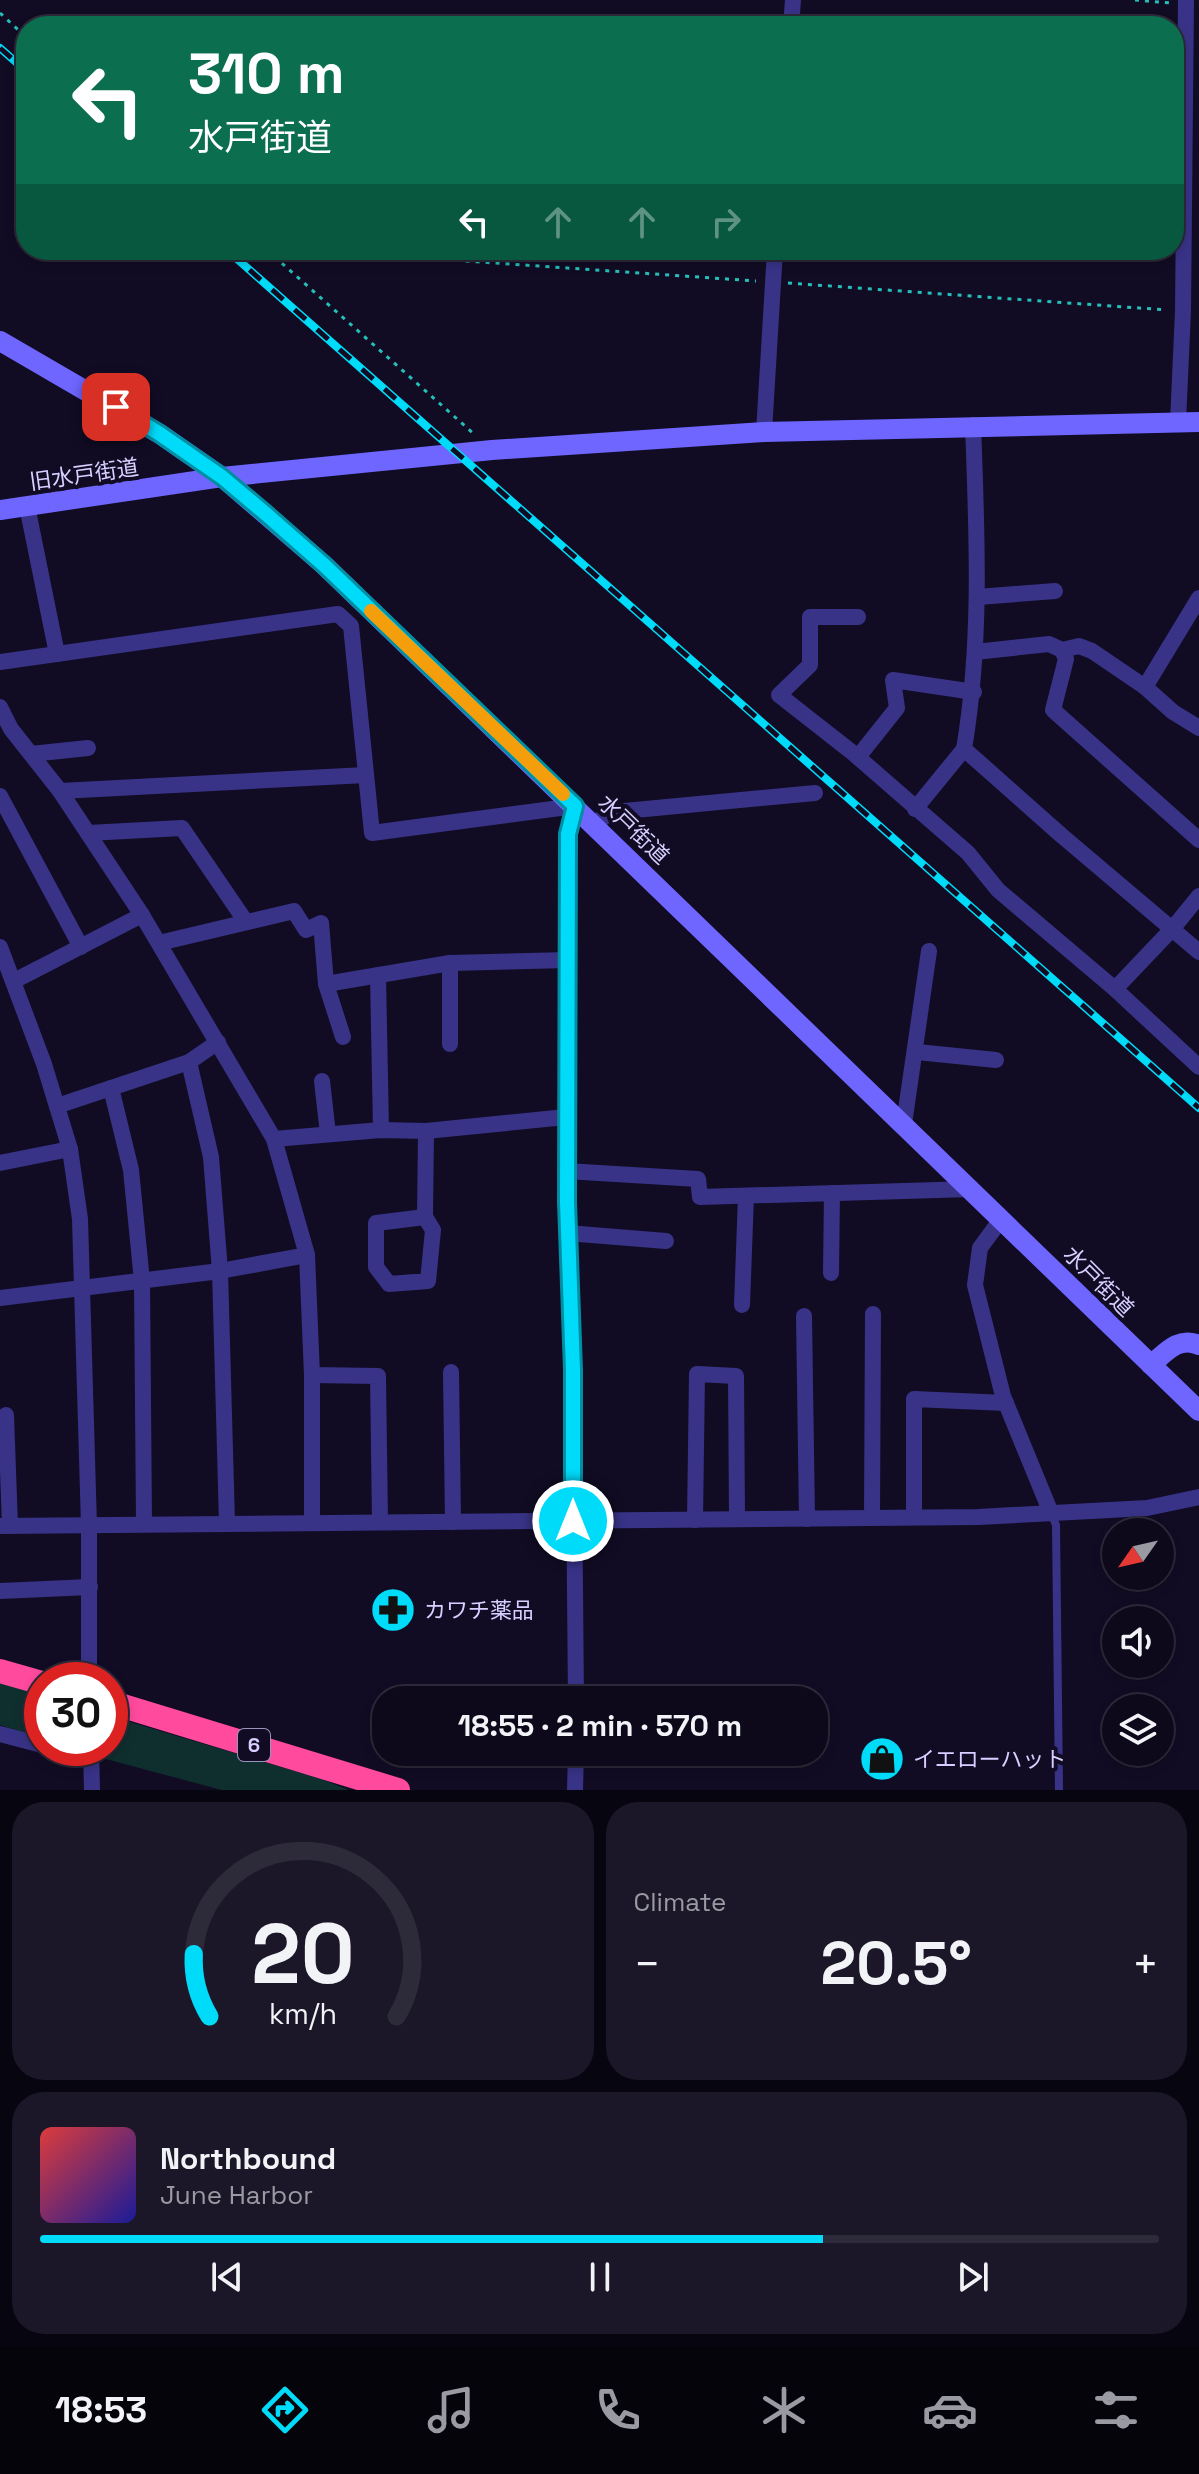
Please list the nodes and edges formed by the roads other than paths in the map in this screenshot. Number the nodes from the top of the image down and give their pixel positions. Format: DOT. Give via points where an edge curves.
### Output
graph roads {
  1 [pos="1186,2"];
  2 [pos="1184,208"];
  3 [pos="774,260"];
  4 [pos="1183,260"];
  5 [pos="0,341"];
  6 [pos="1178,422"];
  7 [pos="1199,422"];
  8 [pos="973,425"];
  9 [pos="764,432"];
  10 [pos="222,477"];
  11 [pos="27,506"];
  12 [pos="0,510"];
  13 [pos="1055,591"];
  14 [pos="978,597"];
  15 [pos="1199,598"];
  16 [pos="360,600"];
  17 [pos="858,617"];
  18 [pos="345,620"];
  19 [pos="1062,650"];
  20 [pos="975,652"];
  21 [pos="57,654"];
  22 [pos="0,662"];
  23 [pos="1145,687"];
  24 [pos="974,692"];
  25 [pos="0,707"];
  26 [pos="1199,728"];
  27 [pos="6,732"];
  28 [pos="88,748"];
  29 [pos="964,749"];
  30 [pos="31,754"];
  31 [pos="858,757"];
  32 [pos="366,775"];
  33 [pos="60,791"];
  34 [pos="815,793"];
  35 [pos="0,796"];
  36 [pos="575,806"];
  37 [pos="915,809"];
  38 [pos="593,823"];
  39 [pos="88,833"];
  40 [pos="1199,840"];
  41 [pos="1199,896"];
  42 [pos="142,915"];
  43 [pos="246,922"];
  44 [pos="1173,928"];
  45 [pos="159,943"];
  46 [pos="0,947"];
  47 [pos="81,947"];
  48 [pos="929,951"];
  49 [pos="1199,952"];
  50 [pos="568,960"];
  51 [pos="450,963"];
  52 [pos="378,975"];
  53 [pos="14,981"];
  54 [pos="326,984"];
  55 [pos="1115,989"];
  56 [pos="343,1037"];
  57 [pos="218,1042"];
  58 [pos="450,1044"];
  59 [pos="917,1052"];
  60 [pos="996,1060"];
  61 [pos="189,1062"];
  62 [pos="1199,1067"];
  63 [pos="322,1081"];
  64 [pos="111,1088"];
  65 [pos="57,1106"];
  66 [pos="566,1117"];
  67 [pos="904,1124"];
  68 [pos="381,1130"];
  69 [pos="426,1131"];
  70 [pos="328,1134"];
  71 [pos="274,1139"];
  72 [pos="70,1149"];
  73 [pos="0,1163"];
  74 [pos="566,1171"];
  75 [pos="971,1189"];
  76 [pos="832,1193"];
  77 [pos="746,1196"];
  78 [pos="425,1217"];
  79 [pos="1002,1218"];
  80 [pos="567,1233"];
  81 [pos="666,1241"];
  82 [pos="307,1255"];
  83 [pos="220,1271"];
  84 [pos="831,1273"];
  85 [pos="142,1281"];
  86 [pos="83,1289"];
  87 [pos="0,1298"];
  88 [pos="742,1305"];
  89 [pos="873,1314"];
  90 [pos="804,1316"];
  91 [pos="1199,1345"];
  92 [pos="1151,1365"];
  93 [pos="451,1372"];
  94 [pos="312,1375"];
  95 [pos="1006,1403"];
  96 [pos="1199,1411"];
  97 [pos="6,1415"];
  98 [pos="1199,1497"];
  99 [pos="1051,1513"];
  100 [pos="872,1517"];
  101 [pos="914,1517"];
  102 [pos="737,1519"];
  103 [pos="807,1519"];
  104 [pos="695,1520"];
  105 [pos="573,1521"];
  106 [pos="380,1522"];
  107 [pos="453,1522"];
  108 [pos="144,1523"];
  109 [pos="227,1523"];
  110 [pos="312,1523"];
  111 [pos="5,1526"];
  112 [pos="89,1526"];
  113 [pos="90,1587"];
  114 [pos="0,1591"];
  115 [pos="89,1662"];
  116 [pos="0,1671"];
  117 [pos="24,1678"];
  118 [pos="576,1686"];
  119 [pos="128,1708"];
  120 [pos="0,1734"];
  121 [pos="24,1740"];
  122 [pos="91,1766"];
  123 [pos="576,1766"];
  124 [pos="92,1790"];
  125 [pos="398,1790"];
  126 [pos="575,1790"];
  127 [pos="1059,1790"];
  1 -- 2 [label="street"];
  3 -- 9 [label="street"];
  4 -- 6 [label="street"];
  5 -- 10 [label="main road, 水戸街道" via="160,434"];
  6 -- 7 [label="main road, 旧水戸街道"];
  6 -- 8 [label="main road, 旧水戸街道"];
  8 -- 9 [label="main road, 旧水戸街道"];
  8 -- 14 [label="street"];
  9 -- 10 [label="main road, 旧水戸街道" via="492,450"];
  10 -- 11 [label="main road, 旧水戸街道"];
  10 -- 16 [label="main road, 水戸街道"];
  11 -- 12 [label="main road, 旧水戸街道"];
  11 -- 21 [label="street"];
  13 -- 14 [label="street"];
  14 -- 20 [label="street"];
  15 -- 23 [label="street"];
  16 -- 18 [label="street"];
  16 -- 36 [label="main road, 水戸街道"];
  17 -- 31 [label="street" via="810,617 810,665 779,695"];
  18 -- 21 [label="street" via="338,614"];
  18 -- 32 [label="street" via="351,626"];
  19 -- 20 [label="street" via="1049,644"];
  19 -- 23 [label="street" via="1079,646 1092,651"];
  19 -- 40 [label="street" via="1066,659 1053,710"];
  20 -- 24 [label="street"];
  21 -- 22 [label="street"];
  23 -- 26 [label="street"];
  24 -- 29 [label="street"];
  24 -- 31 [label="street" via="893,680 897,708"];
  25 -- 27 [label="street"];
  27 -- 30 [label="street"];
  28 -- 30 [label="street"];
  29 -- 37 [label="street"];
  29 -- 44 [label="street"];
  30 -- 33 [label="street"];
  31 -- 37 [label="street"];
  32 -- 33 [label="street"];
  32 -- 36 [label="street" via="372,833"];
  33 -- 39 [label="street"];
  34 -- 38 [label="street" via="614,812"];
  35 -- 47 [label="street"];
  36 -- 38 [label="main road, 水戸街道"];
  36 -- 50 [label="street" via="568,834"];
  37 -- 55 [label="street" via="968,853 998,890"];
  38 -- 67 [label="main road, 水戸街道"];
  39 -- 42 [label="street"];
  39 -- 43 [label="street" via="182,828"];
  41 -- 44 [label="street"];
  42 -- 45 [label="street"];
  42 -- 47 [label="street"];
  43 -- 45 [label="street"];
  43 -- 54 [label="street" via="294,911 306,930 321,923"];
  44 -- 49 [label="street"];
  44 -- 55 [label="street"];
  45 -- 57 [label="street"];
  46 -- 53 [label="street"];
  47 -- 53 [label="street"];
  48 -- 59 [label="street"];
  50 -- 51 [label="street"];
  50 -- 66 [label="street"];
  51 -- 52 [label="street"];
  51 -- 58 [label="street"];
  52 -- 54 [label="street"];
  52 -- 68 [label="street"];
  53 -- 65 [label="street"];
  54 -- 56 [label="street"];
  55 -- 62 [label="street"];
  57 -- 61 [label="street"];
  57 -- 71 [label="street"];
  59 -- 60 [label="street"];
  59 -- 67 [label="street"];
  61 -- 64 [label="street"];
  61 -- 83 [label="street" via="211,1157"];
  63 -- 70 [label="street"];
  64 -- 65 [label="street"];
  64 -- 85 [label="street" via="131,1170"];
  65 -- 72 [label="street"];
  66 -- 69 [label="street"];
  66 -- 74 [label="street"];
  67 -- 75 [label="main road, 水戸街道"];
  68 -- 69 [label="street"];
  68 -- 70 [label="street"];
  69 -- 78 [label="street"];
  70 -- 71 [label="street"];
  71 -- 82 [label="street"];
  72 -- 73 [label="street"];
  72 -- 86 [label="street"];
  74 -- 77 [label="street" via="698,1179 700,1197"];
  74 -- 80 [label="street"];
  75 -- 76 [label="street"];
  75 -- 79 [label="main road, 水戸街道"];
  76 -- 77 [label="street"];
  76 -- 84 [label="street"];
  77 -- 88 [label="street"];
  78 -- 78 [label="street" via="376,1223 376,1267 389,1284 428,1281 433,1230"];
  79 -- 92 [label="main road, 水戸街道"];
  79 -- 95 [label="street" via="980,1248 975,1285"];
  80 -- 81 [label="street"];
  80 -- 105 [label="street"];
  82 -- 83 [label="street"];
  82 -- 94 [label="street"];
  83 -- 85 [label="street"];
  83 -- 109 [label="street"];
  85 -- 86 [label="street"];
  85 -- 108 [label="street"];
  86 -- 87 [label="street"];
  86 -- 112 [label="street"];
  89 -- 100 [label="street"];
  90 -- 103 [label="street"];
  91 -- 92 [label="main road" via="1182,1341"];
  92 -- 96 [label="main road, 水戸街道"];
  93 -- 107 [label="street"];
  94 -- 106 [label="street" via="378,1376"];
  94 -- 110 [label="street"];
  95 -- 99 [label="street"];
  95 -- 101 [label="street" via="914,1399"];
  97 -- 111 [label="street"];
  98 -- 99 [label="street" via="1147,1508"];
  99 -- 101 [label="street"];
  99 -- 127 [label="lane" via="1056,1525"];
  100 -- 101 [label="street"];
  100 -- 103 [label="street"];
  102 -- 103 [label="street"];
  102 -- 104 [label="street"];
  102 -- 104 [label="street" via="736,1376 697,1374"];
  104 -- 105 [label="street"];
  105 -- 107 [label="street"];
  105 -- 118 [label="street"];
  106 -- 107 [label="street"];
  106 -- 110 [label="street"];
  108 -- 109 [label="street"];
  108 -- 112 [label="street"];
  109 -- 110 [label="street"];
  111 -- 112 [label="street"];
  112 -- 113 [label="street"];
  113 -- 114 [label="street"];
  113 -- 115 [label="street"];
  116 -- 117 [label="highway"];
  119 -- 125 [label="highway, 6"];
  120 -- 121 [label="street"];
  122 -- 124 [label="street"];
  123 -- 126 [label="street"];
}
